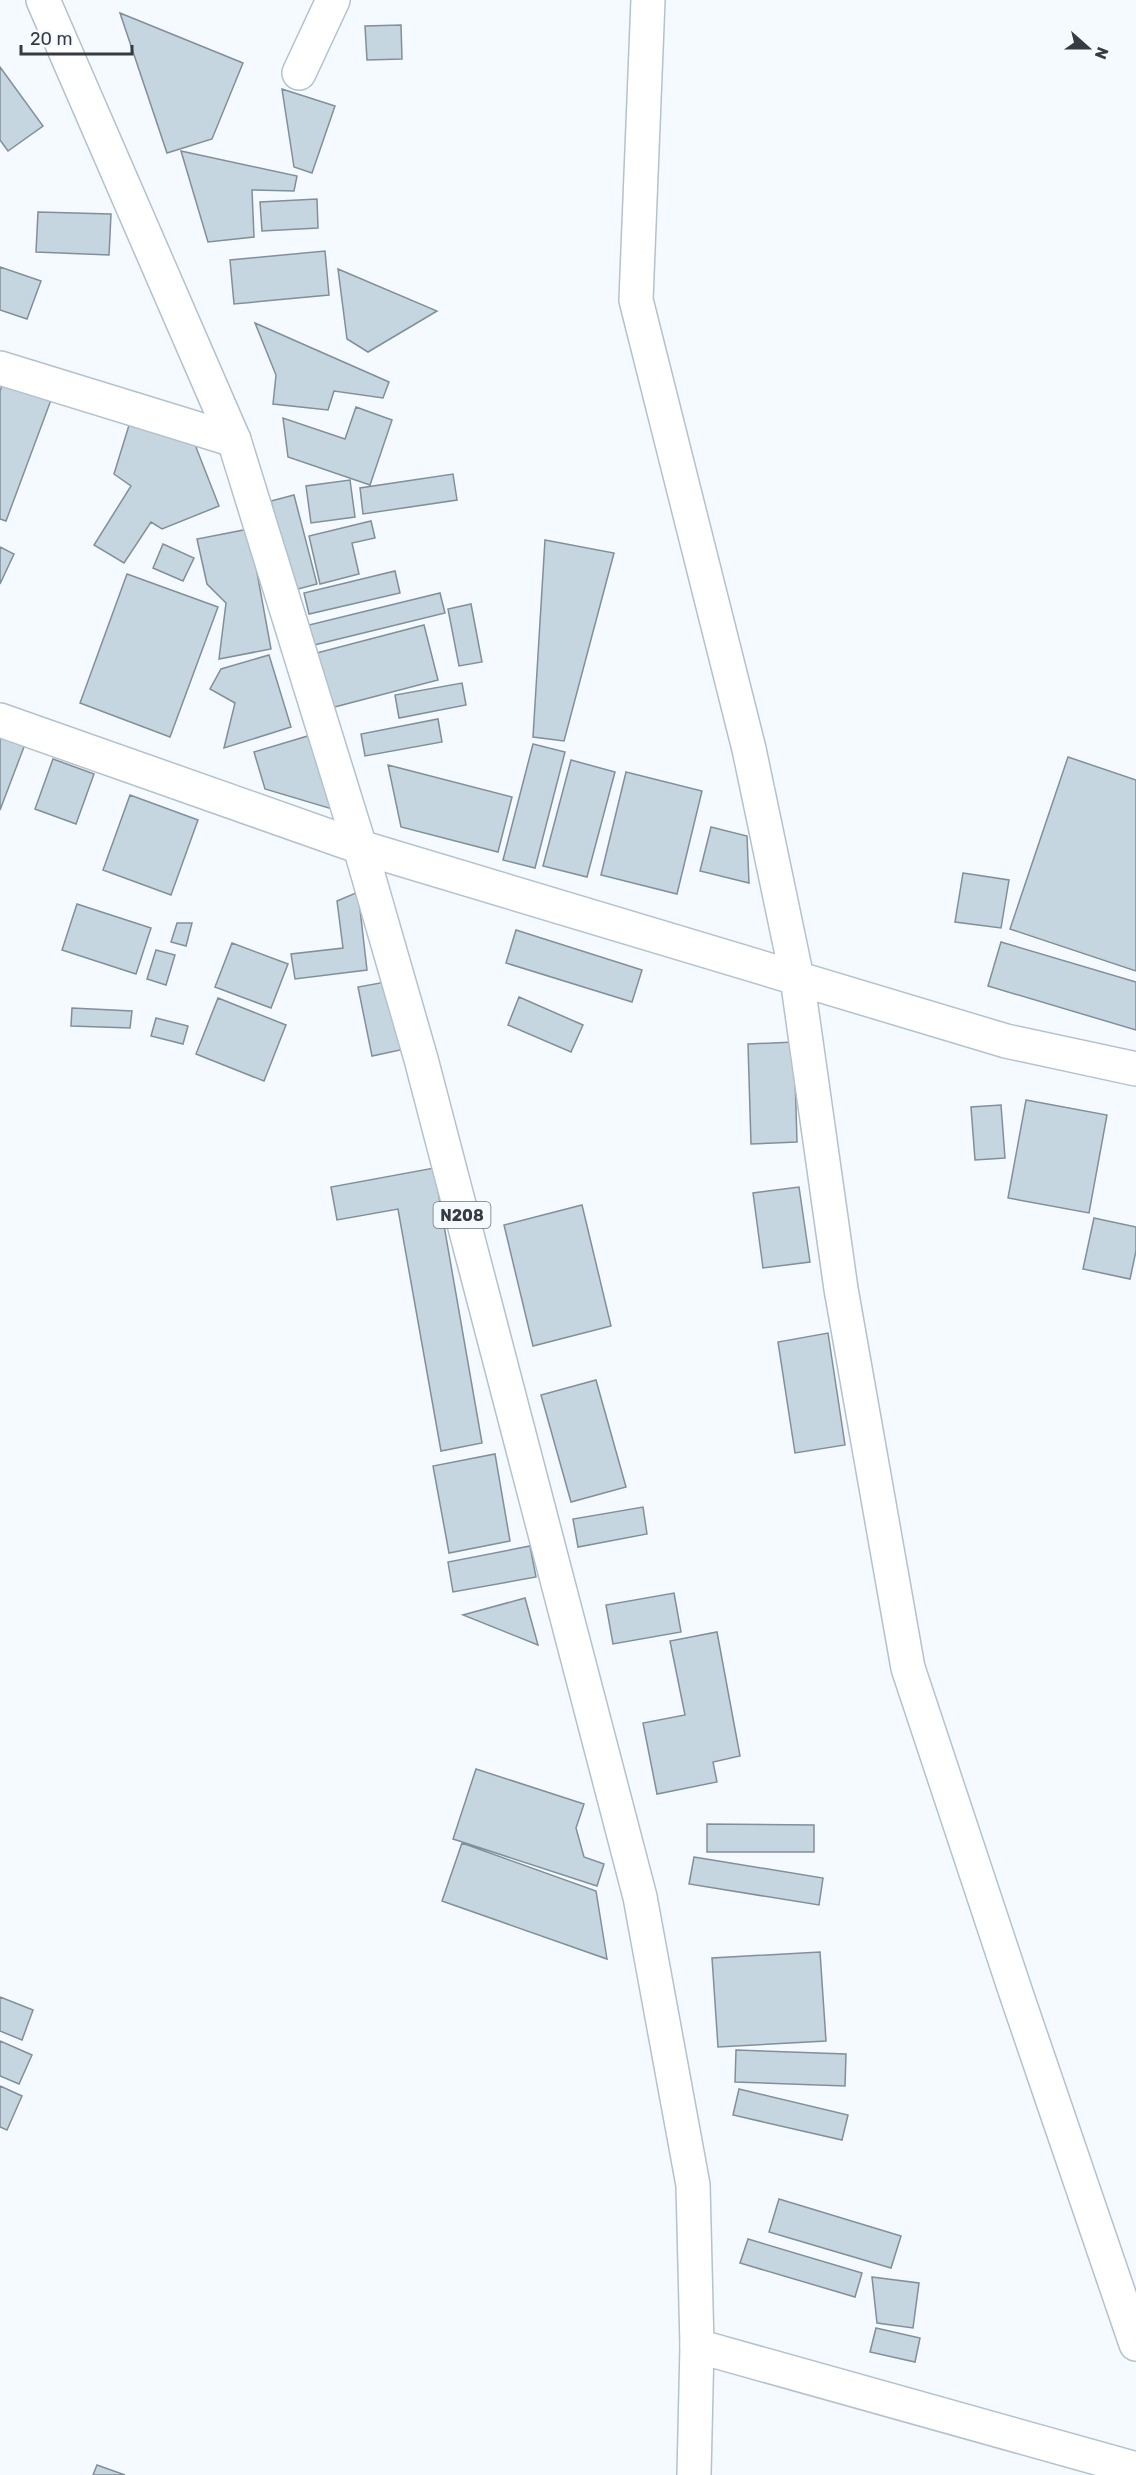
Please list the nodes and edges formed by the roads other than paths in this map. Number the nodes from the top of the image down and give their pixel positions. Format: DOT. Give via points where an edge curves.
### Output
graph roads {
  1 [pos="43,0"];
  2 [pos="333,0"];
  3 [pos="648,0"];
  4 [pos="299,73"];
  5 [pos="0,368"];
  6 [pos="234,440"];
  7 [pos="0,720"];
  8 [pos="360,847"];
  9 [pos="797,978"];
  10 [pos="1136,1069"];
  11 [pos="1136,2344"];
  12 [pos="697,2346"];
  13 [pos="1136,2469"];
  14 [pos="694,2475"];
  1 -- 6 [label="main road, N208"];
  2 -- 4 [label="main road"];
  3 -- 9 [label="main road" via="636,300 749,749"];
  5 -- 6 [label="main road"];
  6 -- 8 [label="main road, N208"];
  7 -- 8 [label="main road"];
  8 -- 9 [label="main road"];
  8 -- 12 [label="main road, N208" via="421,1059 640,1897 693,2185"];
  9 -- 10 [label="main road" via="1006,1041"];
  9 -- 11 [label="main road" via="841,1288 908,1668"];
  12 -- 13 [label="main road"];
  12 -- 14 [label="main road, N208"];
}
